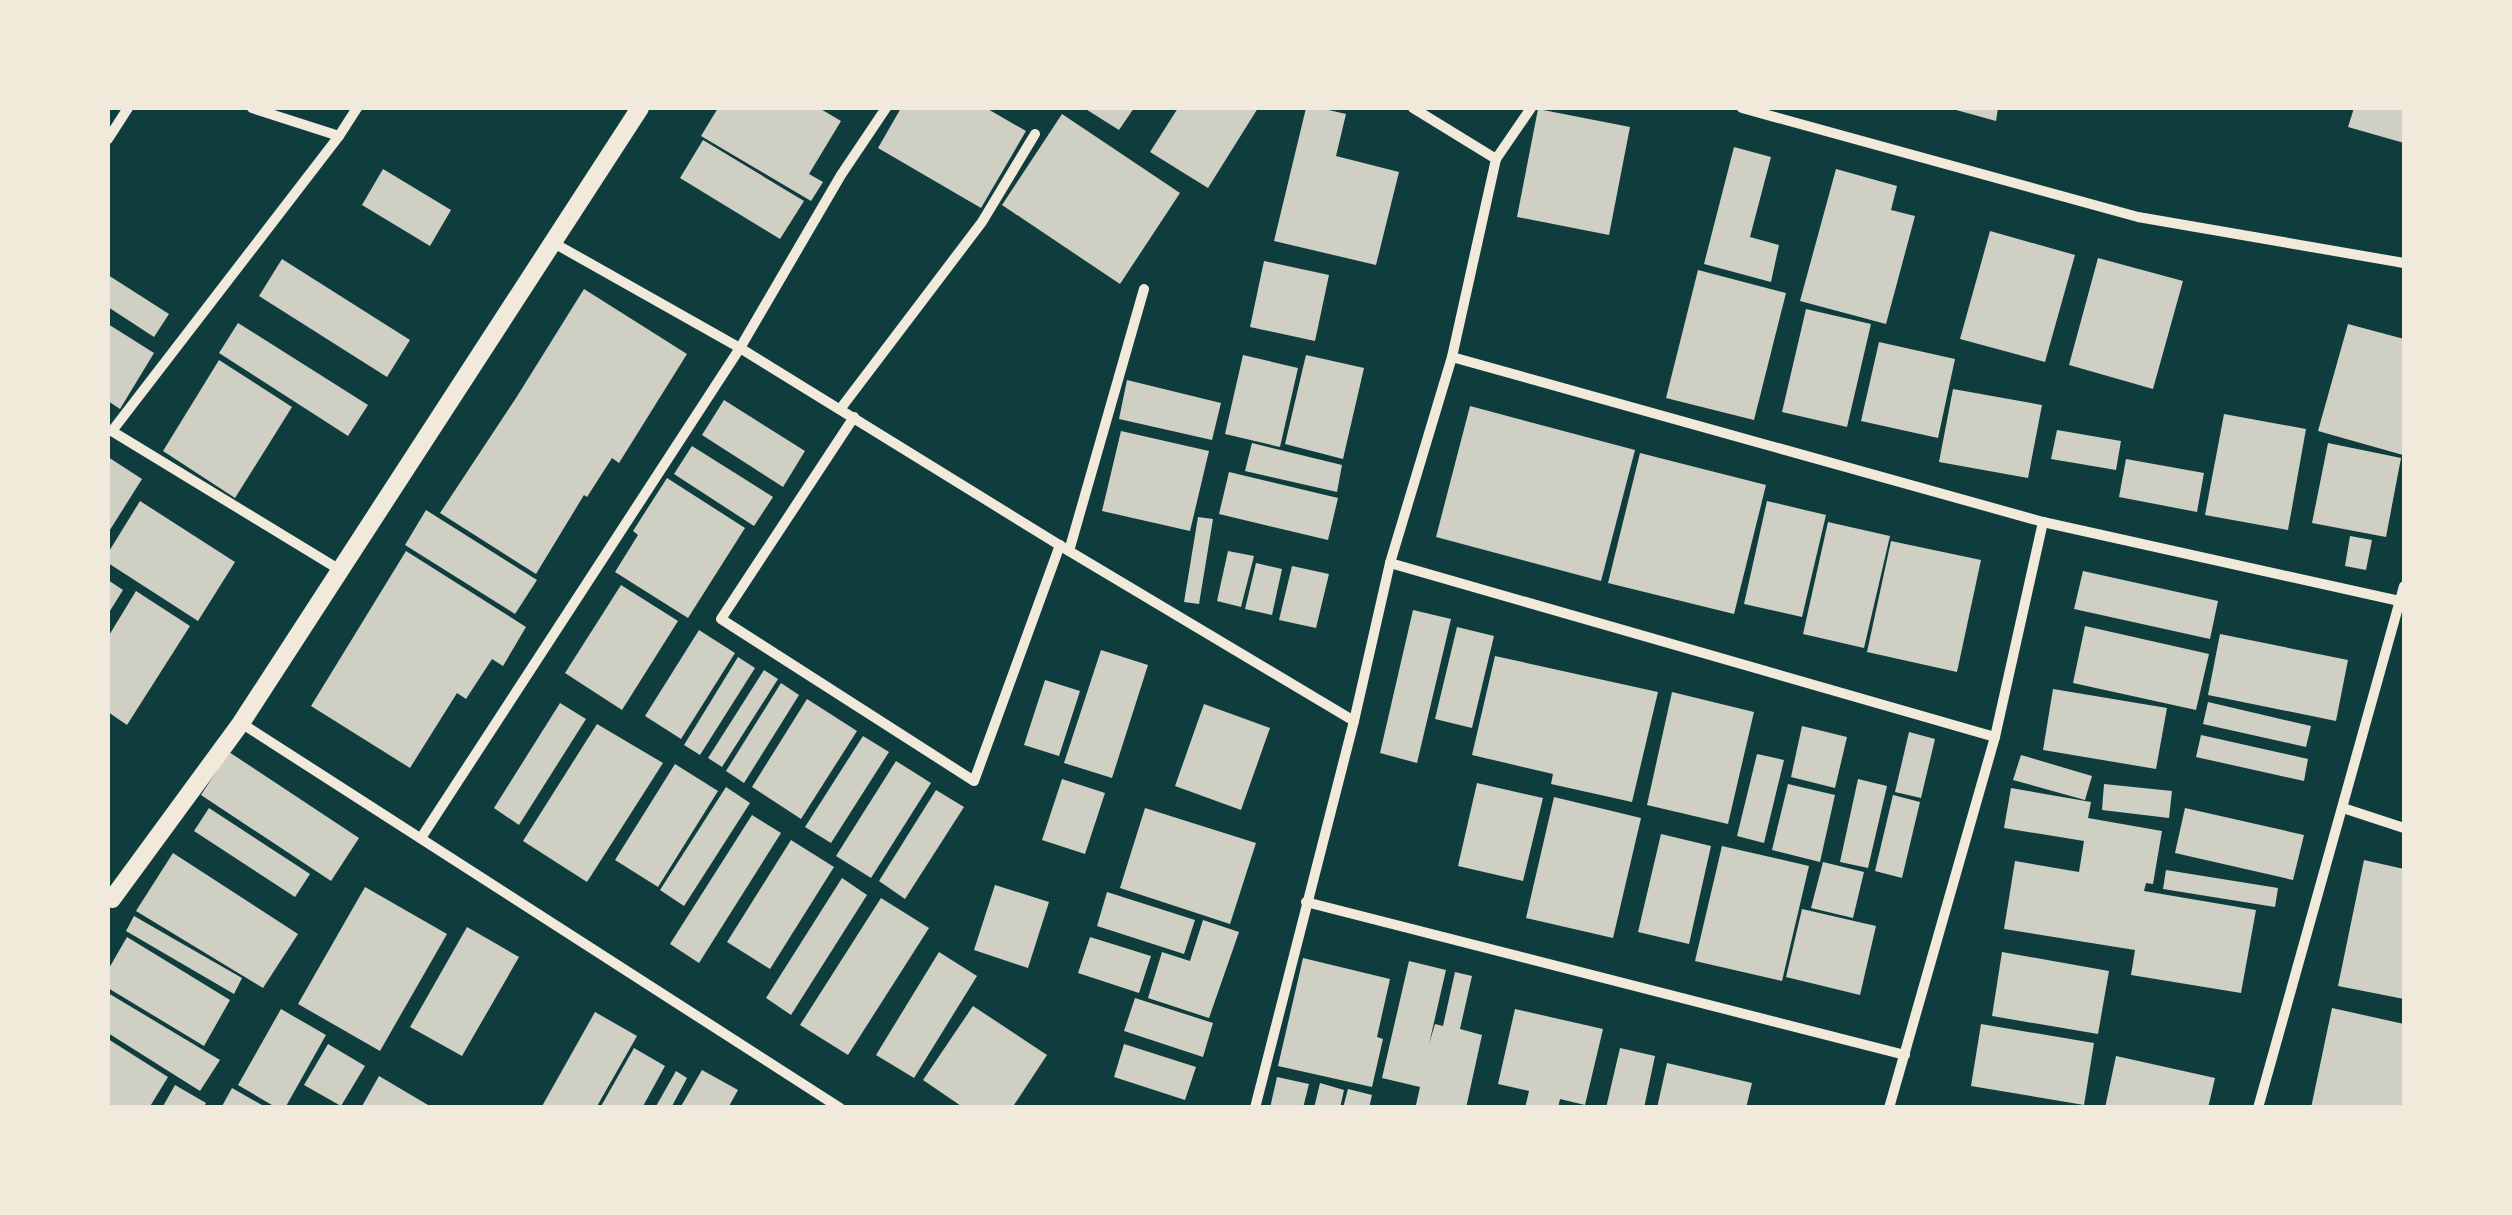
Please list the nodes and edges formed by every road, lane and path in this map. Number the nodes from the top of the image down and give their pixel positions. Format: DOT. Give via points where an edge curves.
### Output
graph roads {
  1 [pos="128,108"];
  2 [pos="252,108"];
  3 [pos="358,108"];
  4 [pos="640,108"];
  5 [pos="886,108"];
  6 [pos="1413,108"];
  7 [pos="1531,108"];
  8 [pos="1742,108"];
  9 [pos="1036,134"];
  10 [pos="339,136"];
  11 [pos="108,138"];
  12 [pos="1496,159"];
  13 [pos="552,242"];
  14 [pos="2404,262"];
  15 [pos="1144,288"];
  16 [pos="740,348"];
  17 [pos="1452,357"];
  18 [pos="840,408"];
  19 [pos="854,417"];
  20 [pos="110,430"];
  21 [pos="2043,522"];
  22 [pos="1065,548"];
  23 [pos="1390,563"];
  24 [pos="340,570"];
  25 [pos="2404,586"];
  26 [pos="2403,602"];
  27 [pos="1354,720"];
  28 [pos="241,723"];
  29 [pos="1995,736"];
  30 [pos="2343,808"];
  31 [pos="2404,828"];
  32 [pos="421,838"];
  33 [pos="109,901"];
  34 [pos="1306,902"];
  35 [pos="1905,1055"];
  36 [pos="840,1108"];
  37 [pos="1255,1108"];
  38 [pos="1889,1108"];
  39 [pos="2258,1108"];
  1 -- 11 [label="street"];
  2 -- 10 [label="street"];
  3 -- 10 [label="street"];
  4 -- 13 [label="street"];
  5 -- 16 [label="street"];
  6 -- 12 [label="street"];
  7 -- 12 [label="street"];
  8 -- 14 [label="street" via="2138,217"];
  9 -- 18 [label="street" via="982,222"];
  10 -- 20 [label="street"];
  12 -- 17 [label="street"];
  13 -- 16 [label="street"];
  13 -- 24 [label="street"];
  15 -- 22 [label="street"];
  16 -- 18 [label="street"];
  16 -- 32 [label="street"];
  17 -- 21 [label="street"];
  17 -- 23 [label="street"];
  18 -- 19 [label="street"];
  19 -- 22 [label="street"];
  19 -- 22 [label="street" via="721,619 974,781"];
  20 -- 24 [label="street"];
  21 -- 26 [label="street"];
  21 -- 29 [label="street"];
  22 -- 27 [label="street"];
  23 -- 27 [label="street"];
  23 -- 29 [label="street"];
  24 -- 28 [label="street"];
  25 -- 26 [label="street"];
  26 -- 30 [label="street"];
  27 -- 34 [label="street"];
  28 -- 32 [label="street"];
  28 -- 33 [label="street"];
  29 -- 35 [label="street"];
  30 -- 31 [label="street"];
  30 -- 39 [label="street"];
  32 -- 36 [label="street"];
  34 -- 35 [label="street"];
  34 -- 37 [label="street"];
  35 -- 38 [label="street"];
}
